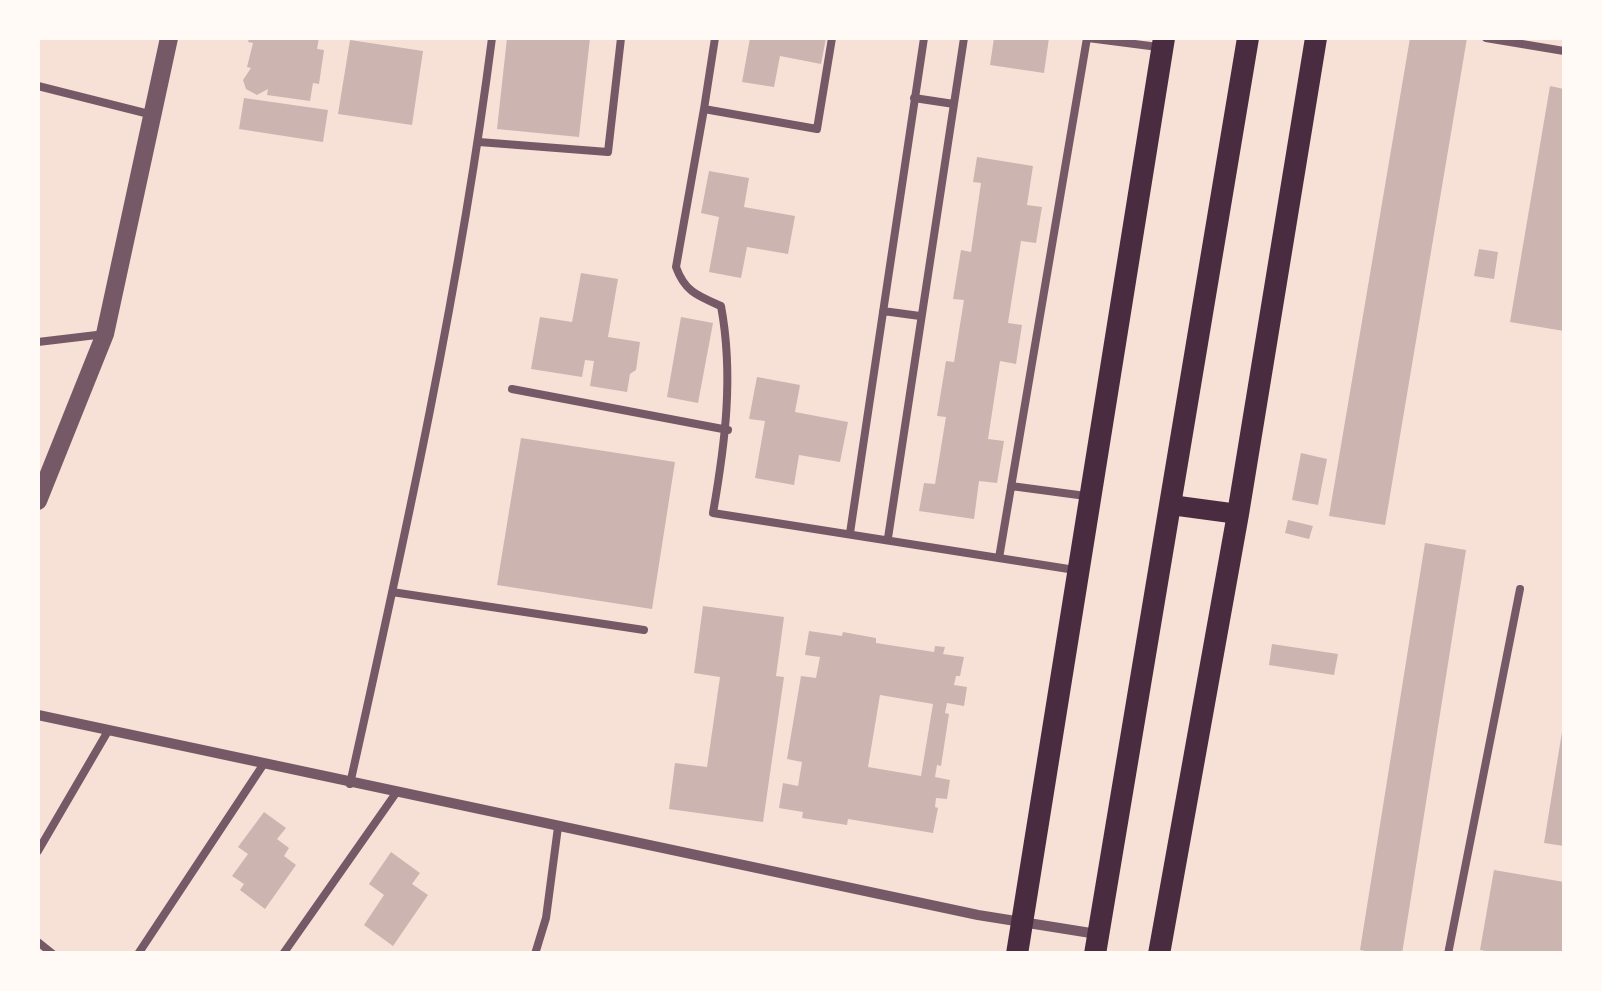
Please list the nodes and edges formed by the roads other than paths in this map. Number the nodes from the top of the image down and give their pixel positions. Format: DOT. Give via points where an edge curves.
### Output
graph roads {
  1 [pos="169,38"];
  2 [pos="492,38"];
  3 [pos="621,38"];
  4 [pos="715,38"];
  5 [pos="832,38"];
  6 [pos="924,38"];
  7 [pos="964,38"];
  8 [pos="1088,38"];
  9 [pos="1248,38"];
  10 [pos="1316,38"];
  11 [pos="1486,38"];
  12 [pos="1164,43"];
  13 [pos="1564,51"];
  14 [pos="38,86"];
  15 [pos="914,98"];
  16 [pos="954,104"];
  17 [pos="704,110"];
  18 [pos="154,115"];
  19 [pos="478,142"];
  20 [pos="883,311"];
  21 [pos="920,316"];
  22 [pos="105,334"];
  23 [pos="38,342"];
  24 [pos="512,389"];
  25 [pos="728,430"];
  26 [pos="1011,486"];
  27 [pos="1091,496"];
  28 [pos="38,501"];
  29 [pos="1172,504"];
  30 [pos="1238,514"];
  31 [pos="850,533"];
  32 [pos="888,538"];
  33 [pos="999,558"];
  34 [pos="1080,571"];
  35 [pos="1520,589"];
  36 [pos="392,592"];
  37 [pos="644,630"];
  38 [pos="38,715"];
  39 [pos="108,731"];
  40 [pos="262,765"];
  41 [pos="350,784"];
  42 [pos="396,793"];
  43 [pos="558,827"];
  44 [pos="38,852"];
  45 [pos="1022,923"];
  46 [pos="38,942"];
  47 [pos="1097,944"];
  48 [pos="1163,953"];
  49 [pos="54,954"];
  50 [pos="138,954"];
  51 [pos="283,954"];
  52 [pos="536,954"];
  53 [pos="1017,954"];
  54 [pos="1448,954"];
  1 -- 18 [label="street"];
  2 -- 19 [label="lane"];
  3 -- 19 [label="lane" via="608,152"];
  4 -- 17 [label="lane"];
  5 -- 17 [label="lane" via="817,129"];
  6 -- 15 [label="lane"];
  7 -- 16 [label="lane"];
  8 -- 12 [label="lane"];
  8 -- 26 [label="lane"];
  9 -- 29 [label="main road"];
  10 -- 30 [label="main road"];
  11 -- 13 [label="lane"];
  12 -- 27 [label="main road"];
  14 -- 18 [label="lane"];
  15 -- 16 [label="lane"];
  15 -- 20 [label="lane"];
  16 -- 21 [label="lane"];
  17 -- 25 [label="lane" via="676,267 682,284 722,306"];
  18 -- 22 [label="street"];
  19 -- 36 [label="lane"];
  20 -- 21 [label="lane"];
  20 -- 31 [label="lane"];
  21 -- 32 [label="lane"];
  22 -- 23 [label="lane"];
  22 -- 28 [label="street"];
  24 -- 25 [label="lane"];
  25 -- 31 [label="lane" via="713,513"];
  26 -- 27 [label="lane"];
  26 -- 33 [label="lane"];
  27 -- 34 [label="main road"];
  29 -- 30 [label="main road"];
  29 -- 47 [label="main road"];
  30 -- 48 [label="main road"];
  31 -- 32 [label="lane"];
  32 -- 33 [label="lane"];
  33 -- 34 [label="lane"];
  34 -- 45 [label="main road"];
  35 -- 54 [label="lane"];
  36 -- 37 [label="lane"];
  36 -- 41 [label="lane"];
  38 -- 39 [label="street"];
  39 -- 40 [label="street"];
  39 -- 44 [label="lane"];
  40 -- 41 [label="street"];
  40 -- 50 [label="lane"];
  41 -- 42 [label="street"];
  42 -- 43 [label="street"];
  42 -- 51 [label="lane"];
  43 -- 45 [label="street"];
  43 -- 52 [label="lane"];
  45 -- 47 [label="street"];
  45 -- 53 [label="main road"];
  46 -- 49 [label="lane"];
}
